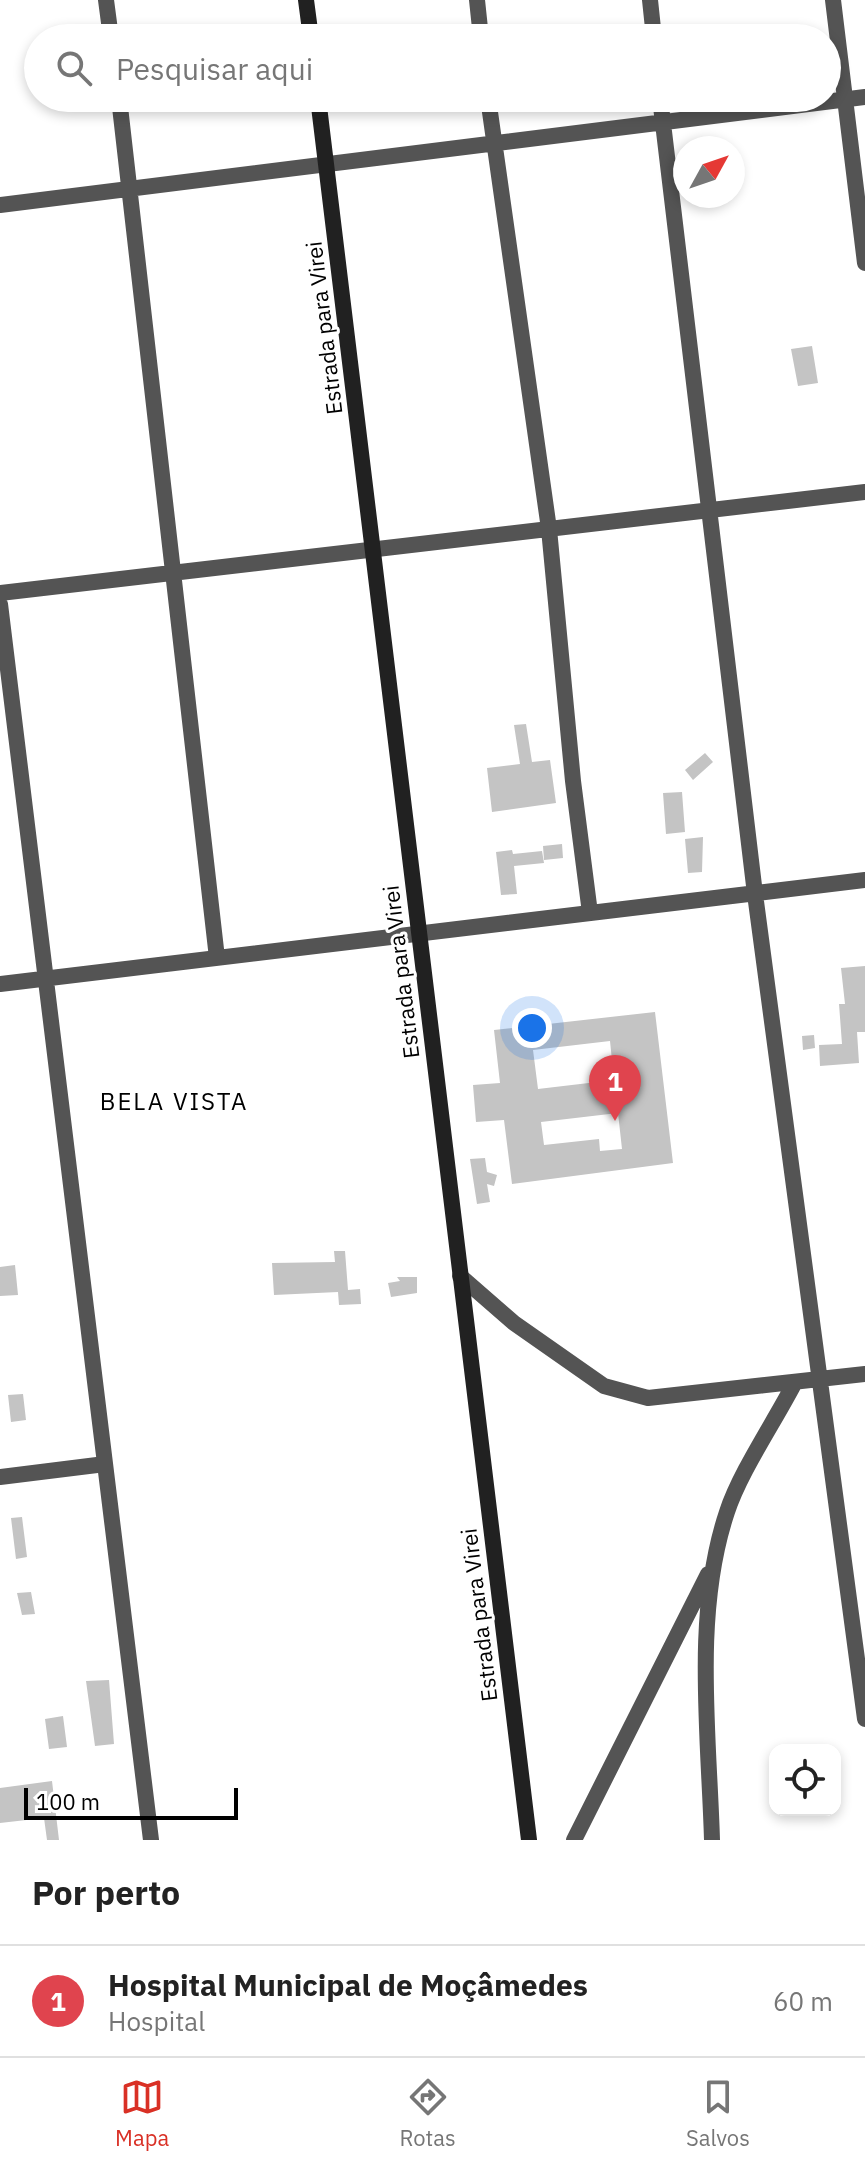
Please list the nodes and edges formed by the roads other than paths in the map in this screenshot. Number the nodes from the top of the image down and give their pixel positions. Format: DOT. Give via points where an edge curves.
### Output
graph roads {
  1 [pos="106,0"];
  2 [pos="306,0"];
  3 [pos="477,0"];
  4 [pos="650,0"];
  5 [pos="833,0"];
  6 [pos="109,24"];
  7 [pos="309,24"];
  8 [pos="480,24"];
  9 [pos="653,24"];
  10 [pos="836,24"];
  11 [pos="841,67"];
  12 [pos="865,97"];
  13 [pos="841,100"];
  14 [pos="845,100"];
  15 [pos="121,112"];
  16 [pos="320,112"];
  17 [pos="490,112"];
  18 [pos="662,112"];
  19 [pos="746,112"];
  20 [pos="664,122"];
  21 [pos="493,143"];
  22 [pos="326,164"];
  23 [pos="130,189"];
  24 [pos="0,205"];
  25 [pos="865,263"];
  26 [pos="865,492"];
  27 [pos="711,510"];
  28 [pos="549,529"];
  29 [pos="372,550"];
  30 [pos="174,573"];
  31 [pos="0,593"];
  32 [pos="0,604"];
  33 [pos="865,880"];
  34 [pos="755,894"];
  35 [pos="590,913"];
  36 [pos="419,934"];
  37 [pos="217,958"];
  38 [pos="46,979"];
  39 [pos="0,984"];
  40 [pos="460,1276"];
  41 [pos="865,1374"];
  42 [pos="822,1379"];
  43 [pos="795,1382"];
  44 [pos="105,1464"];
  45 [pos="0,1477"];
  46 [pos="714,1563"];
  47 [pos="865,1719"];
  48 [pos="151,1840"];
  49 [pos="529,1840"];
  50 [pos="574,1840"];
  51 [pos="712,1840"];
  1 -- 6 [label="street"];
  2 -- 7 [label="street"];
  3 -- 8 [label="street"];
  4 -- 9 [label="street"];
  5 -- 10 [label="street"];
  11 -- 14 [label="street"];
  12 -- 14 [label="street"];
  13 -- 14 [label="street"];
  14 -- 25 [label="street"];
  15 -- 23 [label="street"];
  16 -- 22 [label="street, Estrada para Virei"];
  17 -- 21 [label="street"];
  18 -- 20 [label="street"];
  19 -- 20 [label="street"];
  20 -- 21 [label="street"];
  20 -- 27 [label="street"];
  21 -- 22 [label="street"];
  21 -- 28 [label="street"];
  22 -- 23 [label="street"];
  22 -- 29 [label="street, Estrada para Virei"];
  23 -- 24 [label="street"];
  23 -- 30 [label="street"];
  26 -- 27 [label="street"];
  27 -- 28 [label="street"];
  27 -- 34 [label="street"];
  28 -- 29 [label="street"];
  28 -- 35 [label="street"];
  29 -- 30 [label="street"];
  29 -- 36 [label="street, Estrada para Virei"];
  30 -- 31 [label="street"];
  30 -- 37 [label="street"];
  32 -- 38 [label="street"];
  33 -- 34 [label="street"];
  34 -- 35 [label="street"];
  34 -- 42 [label="street"];
  35 -- 36 [label="street"];
  36 -- 37 [label="street"];
  36 -- 40 [label="street, Estrada para Virei"];
  37 -- 38 [label="street"];
  38 -- 39 [label="street"];
  38 -- 44 [label="street"];
  40 -- 43 [label="street" via="514,1323 604,1386 648,1398"];
  40 -- 49 [label="street, Estrada para Virei"];
  41 -- 42 [label="street"];
  42 -- 43 [label="street"];
  42 -- 47 [label="street"];
  43 -- 46 [label="street" via="727,1510"];
  44 -- 45 [label="street"];
  44 -- 48 [label="street"];
  46 -- 50 [label="street"];
  46 -- 51 [label="street" via="707,1618"];
}
